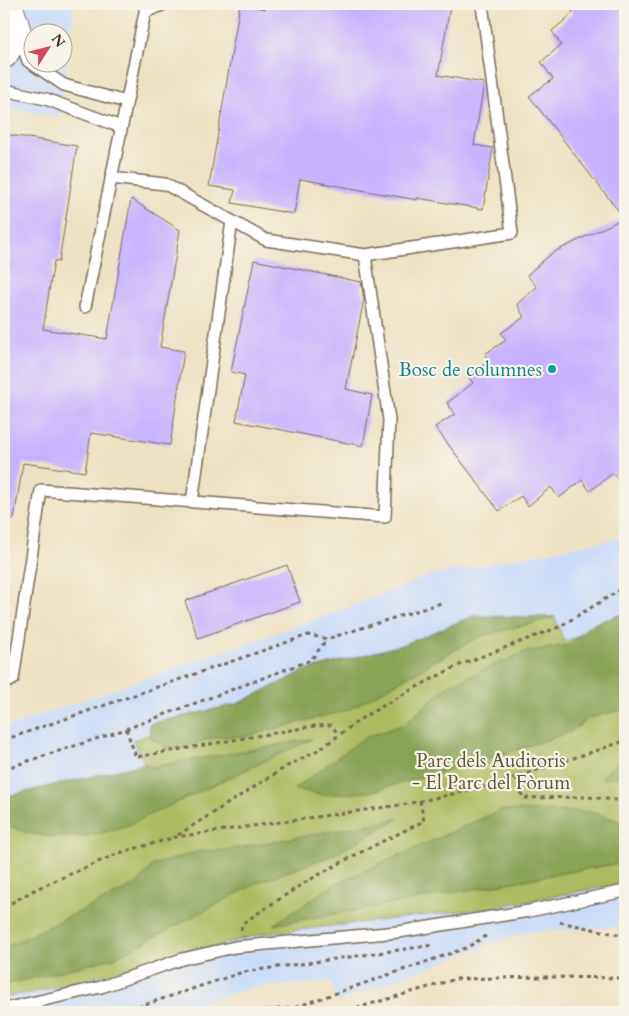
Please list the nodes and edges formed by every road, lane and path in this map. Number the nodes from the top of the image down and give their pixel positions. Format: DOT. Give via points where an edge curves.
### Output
graph roads {
  1 [pos="164,4"];
  2 [pos="482,4"];
  3 [pos="145,8"];
  4 [pos="9,22"];
  5 [pos="4,90"];
  6 [pos="126,102"];
  7 [pos="121,127"];
  8 [pos="111,178"];
  9 [pos="232,221"];
  10 [pos="365,255"];
  11 [pos="85,307"];
  12 [pos="192,502"];
  13 [pos="625,587"];
  14 [pos="441,604"];
  15 [pos="327,639"];
  16 [pos="4,684"];
  17 [pos="126,729"];
  18 [pos="339,735"];
  19 [pos="4,740"];
  20 [pos="625,741"];
  21 [pos="4,769"];
  22 [pos="516,777"];
  23 [pos="420,801"];
  24 [pos="625,801"];
  25 [pos="176,837"];
  26 [pos="625,891"];
  27 [pos="4,906"];
  28 [pos="568,920"];
  29 [pos="625,936"];
  30 [pos="469,939"];
  31 [pos="443,943"];
  32 [pos="235,947"];
  33 [pos="625,978"];
  34 [pos="294,1008"];
  35 [pos="4,1009"];
  36 [pos="123,1012"];
  37 [pos="245,1012"];
  1 -- 3 [label="lane"];
  2 -- 10 [label="lane" via="512,233"];
  3 -- 6 [label="lane"];
  4 -- 6 [label="lane" via="28,61 58,82"];
  5 -- 7 [label="lane" via="46,99"];
  6 -- 7 [label="lane"];
  7 -- 8 [label="lane"];
  8 -- 9 [label="lane" via="165,184"];
  8 -- 11 [label="lane"];
  9 -- 10 [label="lane" via="266,240"];
  9 -- 12 [label="lane"];
  10 -- 12 [label="lane" via="389,420 385,517"];
  12 -- 16 [label="lane" via="40,490 13,679"];
  13 -- 18 [label="path" via="559,627 457,666 365,716"];
  14 -- 15 [label="path"];
  15 -- 17 [label="path" via="311,660"];
  15 -- 19 [label="path" via="308,635"];
  17 -- 18 [label="path" via="136,756 314,726 331,726"];
  17 -- 21 [label="path"];
  18 -- 25 [label="path"];
  20 -- 22 [label="path"];
  22 -- 23 [label="path"];
  22 -- 24 [label="path" via="523,798"];
  23 -- 25 [label="path"];
  23 -- 32 [label="path" via="424,820 304,883 243,923"];
  25 -- 27 [label="path" via="119,853"];
  26 -- 32 [label="lane" via="529,911 398,932"];
  28 -- 29 [label="path" via="559,922"];
  30 -- 34 [label="path" via="487,935 466,948"];
  31 -- 36 [label="path" via="243,972"];
  32 -- 35 [label="lane" via="182,959 101,987"];
  33 -- 34 [label="path" via="456,979 343,1012"];
  34 -- 37 [label="path"];
}
